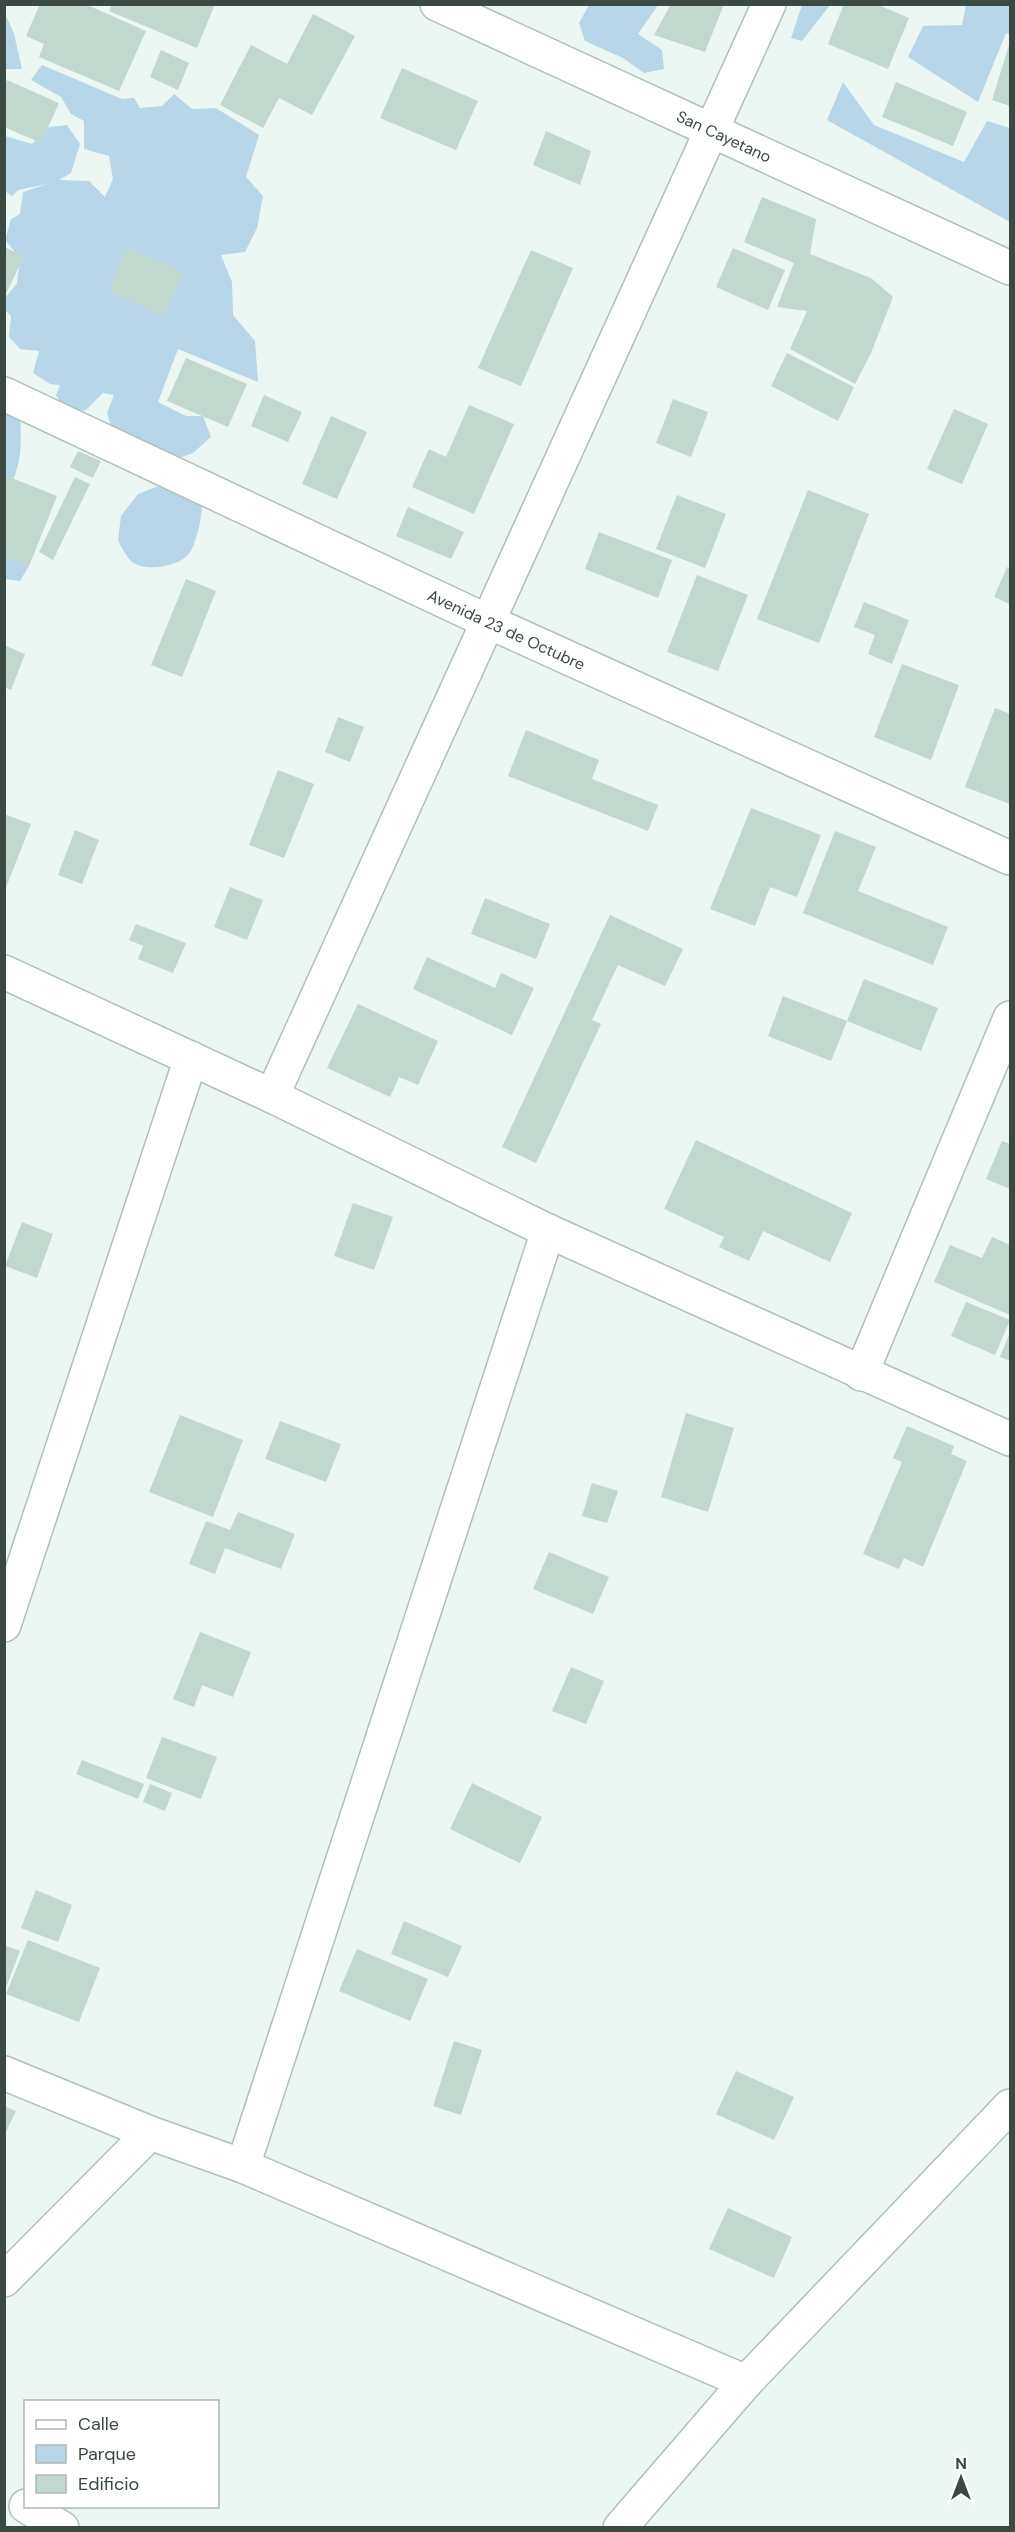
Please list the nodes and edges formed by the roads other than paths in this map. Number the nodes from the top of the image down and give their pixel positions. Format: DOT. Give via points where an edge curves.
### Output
graph roads {
  1 [pos="437,4"];
  2 [pos="769,4"];
  3 [pos="712,132"];
  4 [pos="1011,268"];
  5 [pos="4,394"];
  6 [pos="489,622"];
  7 [pos="1011,858"];
  8 [pos="4,972"];
  9 [pos="1011,1018"];
  10 [pos="190,1058"];
  11 [pos="272,1096"];
  12 [pos="548,1231"];
  13 [pos="861,1374"];
  14 [pos="1011,1438"];
  15 [pos="4,1625"];
  16 [pos="4,2073"];
  17 [pos="1011,2106"];
  18 [pos="150,2133"];
  19 [pos="243,2166"];
  20 [pos="4,2280"];
  21 [pos="746,2382"];
  22 [pos="4,2494"];
  23 [pos="24,2505"];
  24 [pos="29,2508"];
  25 [pos="62,2528"];
  26 [pos="620,2528"];
  1 -- 3 [label="street, San Cayetano"];
  2 -- 3 [label="street"];
  3 -- 4 [label="street, San Cayetano"];
  3 -- 6 [label="street"];
  5 -- 6 [label="street, Avenida 23 de Octubre"];
  6 -- 7 [label="street, Avenida 23 de Octubre"];
  6 -- 11 [label="street"];
  8 -- 10 [label="street"];
  9 -- 13 [label="street"];
  10 -- 11 [label="street"];
  10 -- 15 [label="street"];
  11 -- 12 [label="street"];
  12 -- 13 [label="street"];
  12 -- 19 [label="street"];
  13 -- 14 [label="street"];
  16 -- 18 [label="street"];
  17 -- 21 [label="street"];
  18 -- 19 [label="street"];
  18 -- 20 [label="street"];
  19 -- 21 [label="street"];
  21 -- 26 [label="street"];
  22 -- 23 [label="street"];
  24 -- 25 [label="street"];
}
